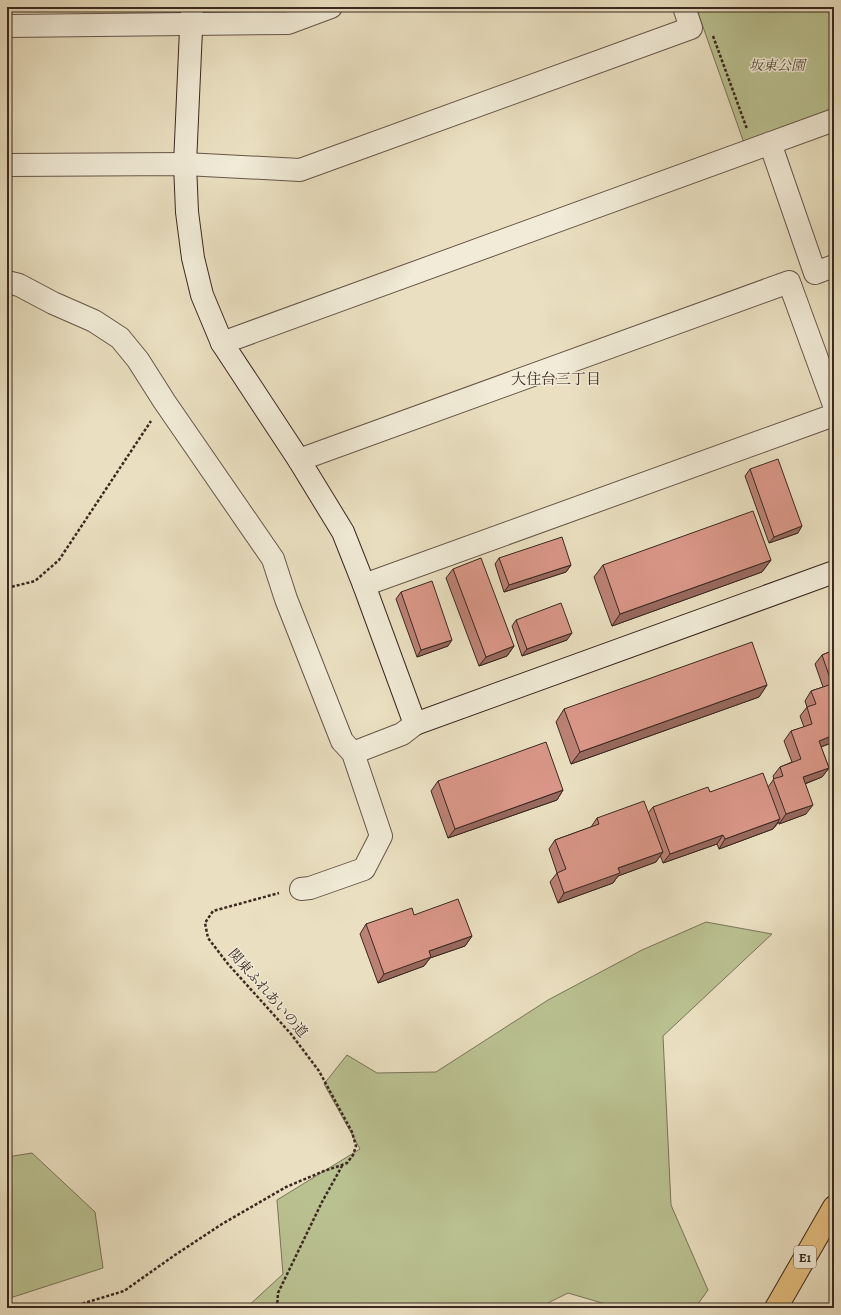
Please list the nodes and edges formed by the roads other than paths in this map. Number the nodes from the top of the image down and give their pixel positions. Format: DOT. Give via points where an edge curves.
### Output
graph roads {
  1 [pos="331,7"];
  2 [pos="684,7"];
  3 [pos="191,15"];
  4 [pos="7,26"];
  5 [pos="834,120"];
  6 [pos="762,146"];
  7 [pos="185,164"];
  8 [pos="7,165"];
  9 [pos="834,266"];
  10 [pos="7,282"];
  11 [pos="222,343"];
  12 [pos="834,405"];
  13 [pos="834,415"];
  14 [pos="299,460"];
  15 [pos="834,572"];
  16 [pos="364,585"];
  17 [pos="415,724"];
  18 [pos="353,753"];
  19 [pos="301,889"];
  20 [pos="834,1207"];
  21 [pos="776,1308"];
  1 -- 3 [label="street" via="288,23"];
  2 -- 7 [label="street" via="691,28 300,170"];
  3 -- 4 [label="street"];
  3 -- 7 [label="street"];
  5 -- 6 [label="street"];
  6 -- 9 [label="street" via="815,273"];
  6 -- 11 [label="street"];
  7 -- 8 [label="street"];
  7 -- 11 [label="street" via="187,212 193,258 202,295"];
  10 -- 18 [label="street" via="19,285 94,321 120,338 138,360 274,559 286,599 342,741"];
  11 -- 14 [label="street"];
  12 -- 14 [label="street" via="789,282"];
  13 -- 16 [label="street"];
  14 -- 16 [label="street" via="343,532"];
  15 -- 17 [label="street"];
  16 -- 17 [label="street"];
  17 -- 18 [label="street" via="402,734"];
  18 -- 19 [label="street" via="381,836 364,869"];
  20 -- 21 [label="highway, E1"];
}
